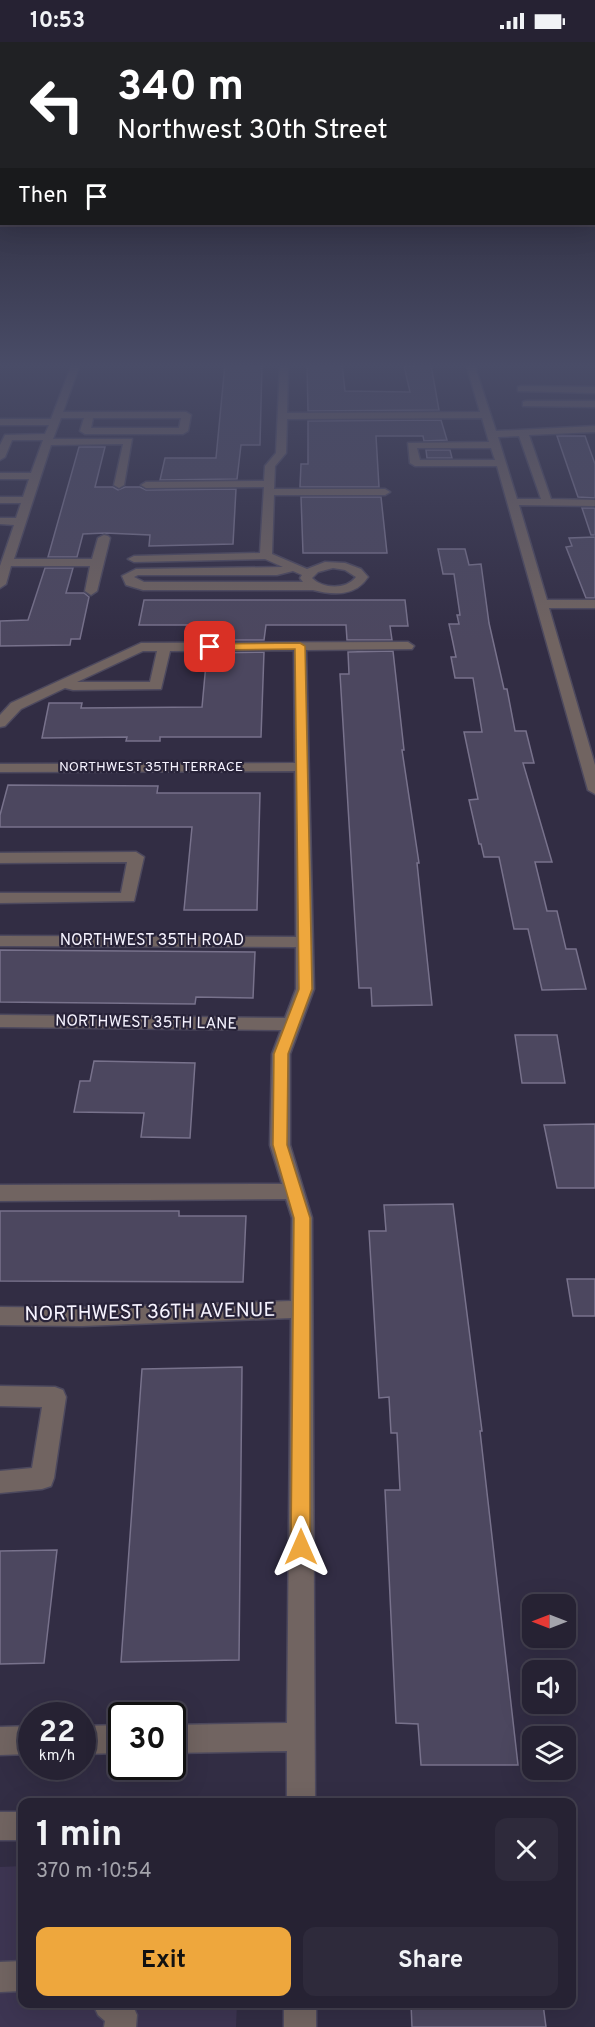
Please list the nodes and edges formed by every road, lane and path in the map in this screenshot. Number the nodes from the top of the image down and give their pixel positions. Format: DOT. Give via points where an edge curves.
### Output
graph roads {
  1 [pos="42,457"];
  2 [pos="125,457"];
  3 [pos="278,457"];
  4 [pos="414,457"];
  5 [pos="499,457"];
  6 [pos="531,457"];
  7 [pos="501,463"];
  8 [pos="0,476"];
  9 [pos="35,476"];
  10 [pos="119,485"];
  11 [pos="146,485"];
  12 [pos="269,488"];
  13 [pos="385,492"];
  14 [pos="27,500"];
  15 [pos="1,501"];
  16 [pos="513,502"];
  17 [pos="547,502"];
  18 [pos="595,503"];
  19 [pos="0,521"];
  20 [pos="20,522"];
  21 [pos="104,538"];
  22 [pos="266,556"];
  23 [pos="134,559"];
  24 [pos="97,562"];
  25 [pos="296,567"];
  26 [pos="4,568"];
  27 [pos="308,573"];
  28 [pos="0,584"];
  29 [pos="315,586"];
  30 [pos="91,591"];
  31 [pos="542,604"];
  32 [pos="595,604"];
  33 [pos="300,646"];
  34 [pos="408,646"];
  35 [pos="164,647"];
  36 [pos="64,683"];
  37 [pos="0,723"];
  38 [pos="302,767"];
  39 [pos="0,768"];
  40 [pos="595,790"];
  41 [pos="0,858"];
  42 [pos="0,898"];
  43 [pos="0,941"];
  44 [pos="305,942"];
  45 [pos="0,1021"];
  46 [pos="292,1024"];
  47 [pos="294,1191"];
  48 [pos="0,1193"];
  49 [pos="301,1309"];
  50 [pos="0,1316"];
  51 [pos="0,1396"];
  52 [pos="0,1482"];
  53 [pos="300,1737"];
  54 [pos="186,1739"];
  55 [pos="18,1740"];
  56 [pos="0,1741"];
  57 [pos="301,1798"];
  58 [pos="0,1826"];
  59 [pos="18,1826"];
  60 [pos="18,1976"];
  61 [pos="0,1977"];
  62 [pos="113,2008"];
  63 [pos="300,2008"];
  64 [pos="120,2027"];
  65 [pos="300,2027"];
  1 -- 9 [label="street"];
  2 -- 10 [label="street"];
  3 -- 12 [label="street" via="270,466"];
  4 -- 7 [label="street" via="415,463"];
  5 -- 7 [label="street"];
  6 -- 17 [label="street"];
  7 -- 16 [label="street"];
  8 -- 9 [label="street"];
  9 -- 14 [label="street"];
  11 -- 12 [label="street"];
  12 -- 13 [label="street"];
  12 -- 22 [label="street"];
  14 -- 15 [label="street"];
  14 -- 20 [label="street"];
  16 -- 17 [label="street"];
  16 -- 31 [label="street"];
  17 -- 18 [label="street"];
  19 -- 20 [label="street"];
  20 -- 26 [label="street"];
  21 -- 24 [label="street"];
  22 -- 23 [label="street"];
  22 -- 25 [label="street"];
  24 -- 26 [label="street"];
  24 -- 30 [label="street"];
  25 -- 27 [label="street"];
  25 -- 29 [label="street" via="276,572 136,572 128,576 130,582 143,586"];
  26 -- 28 [label="street"];
  27 -- 29 [label="street" via="306,578"];
  27 -- 29 [label="street" via="333,565 353,569 362,577 361,582 346,589"];
  31 -- 32 [label="street"];
  31 -- 40 [label="street"];
  33 -- 34 [label="street"];
  33 -- 35 [label="street"];
  33 -- 38 [label="street"];
  35 -- 36 [label="street" via="141,647"];
  35 -- 36 [label="street" via="156,686"];
  36 -- 37 [label="street" via="16,706"];
  38 -- 39 [label="street, NORTHWEST 35TH TERRACE"];
  38 -- 44 [label="street"];
  41 -- 42 [label="street" via="136,857 129,898"];
  43 -- 44 [label="street, NORTHWEST 35TH ROAD"];
  44 -- 46 [label="street" via="305,989"];
  45 -- 46 [label="street, NORTHWEST 35TH LANE"];
  46 -- 47 [label="street" via="281,1054 280,1145"];
  47 -- 48 [label="street"];
  47 -- 49 [label="street" via="302,1218"];
  49 -- 50 [label="street, NORTHWEST 36TH AVENUE"];
  49 -- 53 [label="street"];
  51 -- 52 [label="street" via="54,1396 42,1478"];
  53 -- 54 [label="street"];
  53 -- 57 [label="street"];
  55 -- 56 [label="street"];
  58 -- 59 [label="street"];
  60 -- 61 [label="street"];
  62 -- 64 [label="street" via="121,2016"];
  63 -- 65 [label="street"];
}
